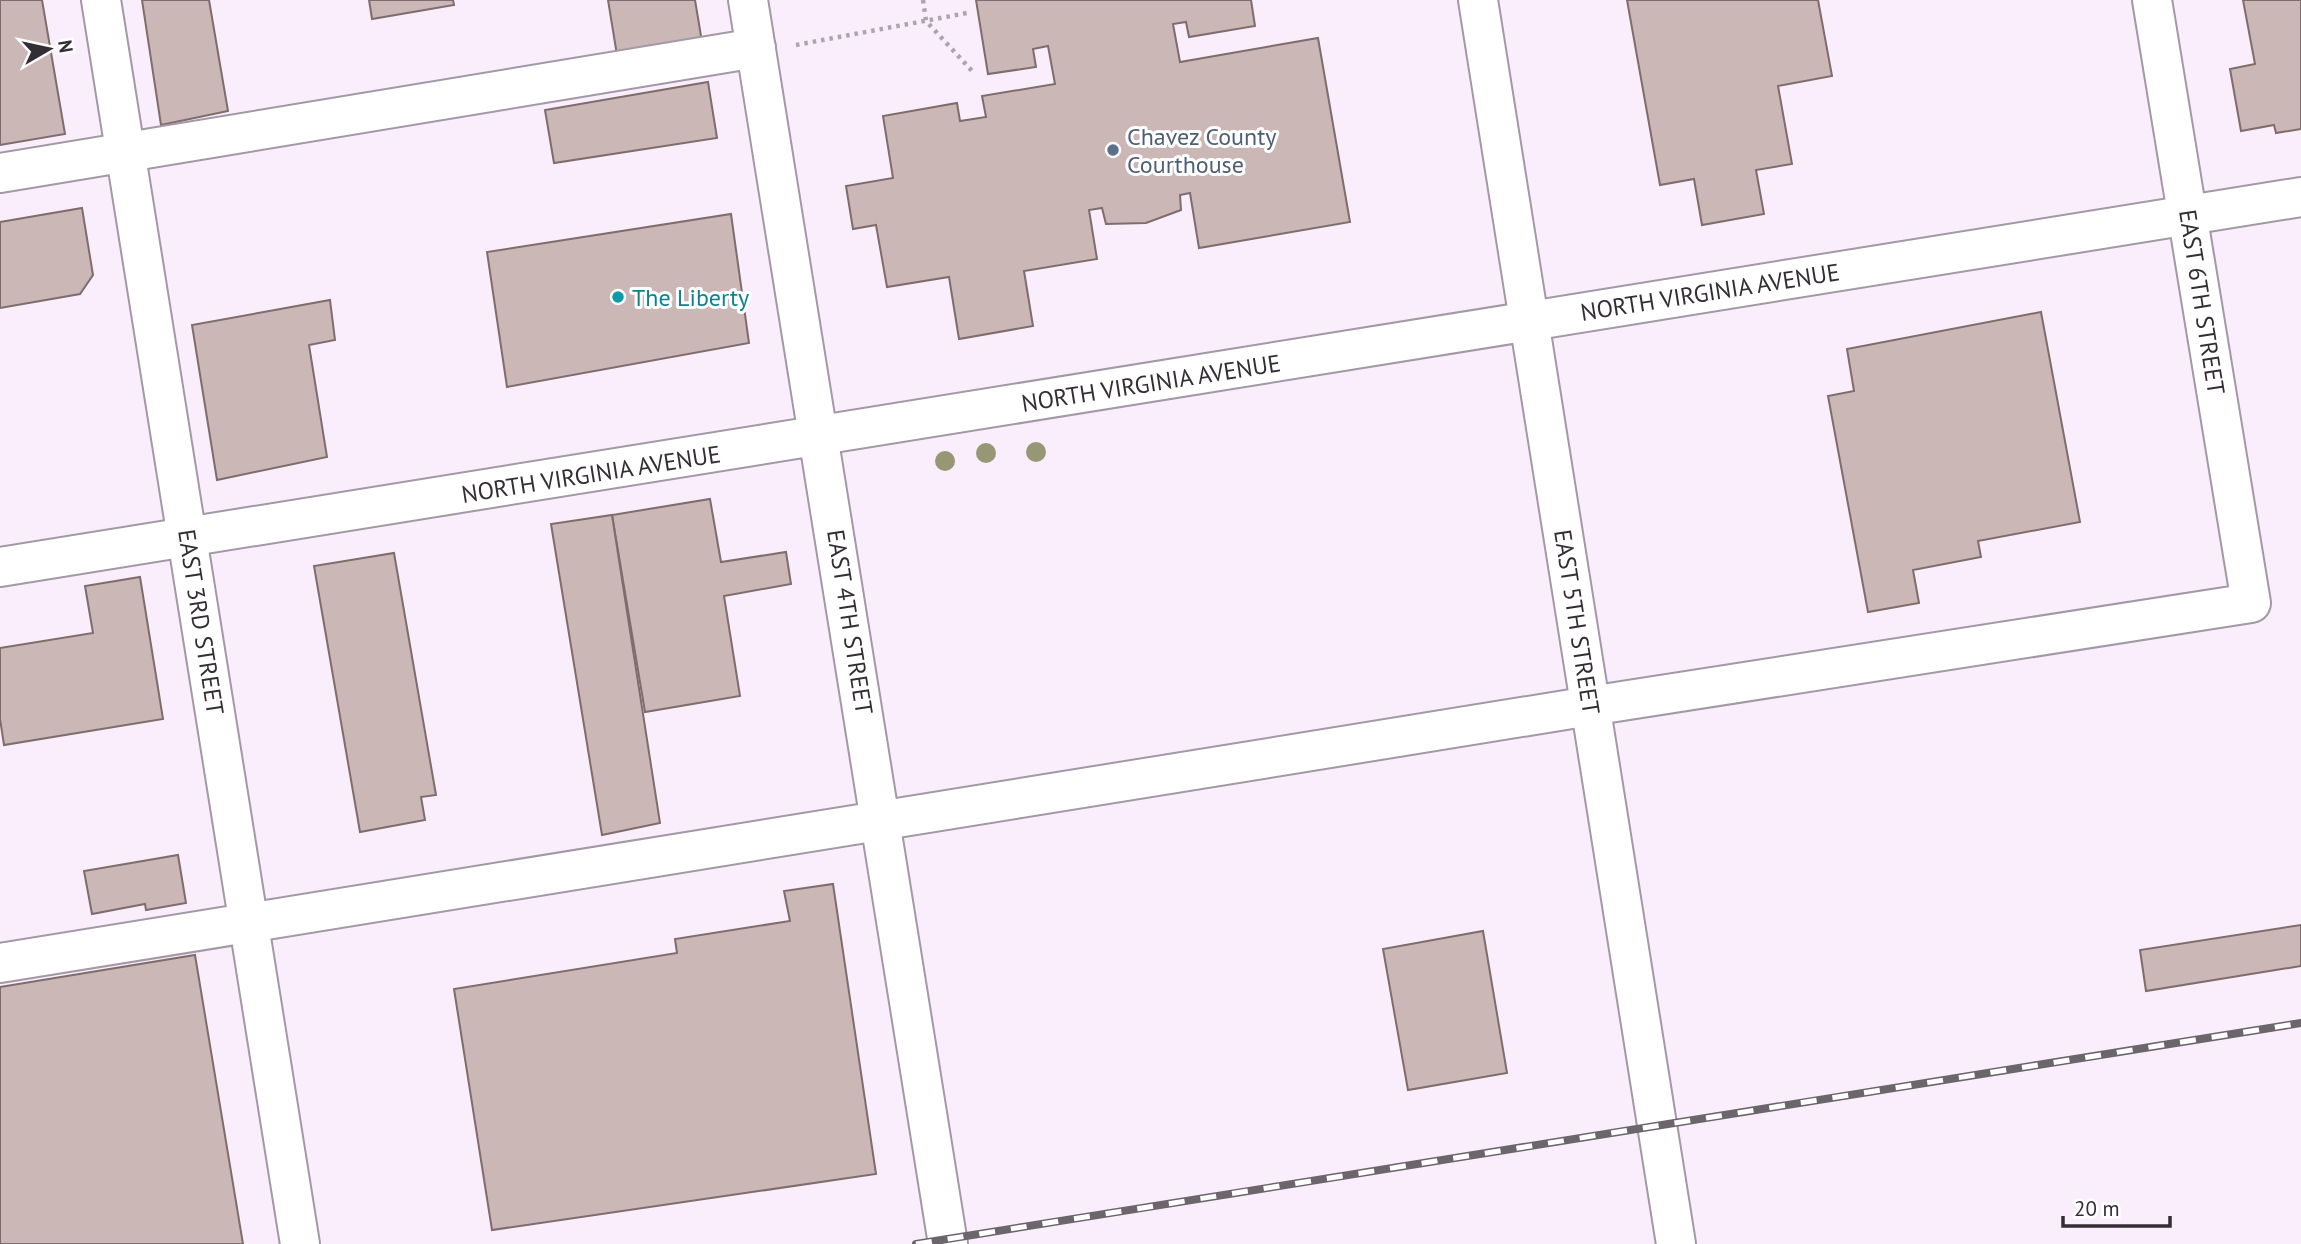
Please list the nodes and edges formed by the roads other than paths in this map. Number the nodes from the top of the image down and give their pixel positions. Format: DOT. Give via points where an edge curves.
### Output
graph roads {
  1 [pos="101,0"];
  2 [pos="748,0"];
  3 [pos="1478,0"];
  4 [pos="2152,0"];
  5 [pos="756,48"];
  6 [pos="125,153"];
  7 [pos="0,173"];
  8 [pos="2301,197"];
  9 [pos="2187,215"];
  10 [pos="1529,322"];
  11 [pos="820,436"];
  12 [pos="187,538"];
  13 [pos="0,567"];
  14 [pos="1590,706"];
  15 [pos="881,820"];
  16 [pos="249,923"];
  17 [pos="0,963"];
  18 [pos="300,1244"];
  19 [pos="948,1244"];
  20 [pos="1676,1244"];
  1 -- 6 [label="street, EAST 3RD STREET"];
  2 -- 5 [label="street, EAST 4TH STREET"];
  3 -- 10 [label="street, EAST 5TH STREET"];
  4 -- 9 [label="street, EAST 6TH STREET"];
  5 -- 6 [label="street"];
  5 -- 11 [label="street, EAST 4TH STREET"];
  6 -- 7 [label="street"];
  6 -- 12 [label="street, EAST 3RD STREET"];
  8 -- 9 [label="street, NORTH VIRGINIA AVENUE"];
  9 -- 10 [label="street, NORTH VIRGINIA AVENUE"];
  9 -- 14 [label="street, EAST 6TH STREET" via="2251,603"];
  10 -- 11 [label="street, NORTH VIRGINIA AVENUE"];
  10 -- 14 [label="street, EAST 5TH STREET"];
  11 -- 12 [label="street, NORTH VIRGINIA AVENUE"];
  11 -- 15 [label="street, EAST 4TH STREET"];
  12 -- 13 [label="street, NORTH VIRGINIA AVENUE"];
  12 -- 16 [label="street, EAST 3RD STREET"];
  14 -- 15 [label="street"];
  14 -- 20 [label="street, EAST 5TH STREET"];
  15 -- 16 [label="street"];
  15 -- 19 [label="street, EAST 4TH STREET"];
  16 -- 17 [label="street"];
  16 -- 18 [label="street, EAST 3RD STREET"];
}
